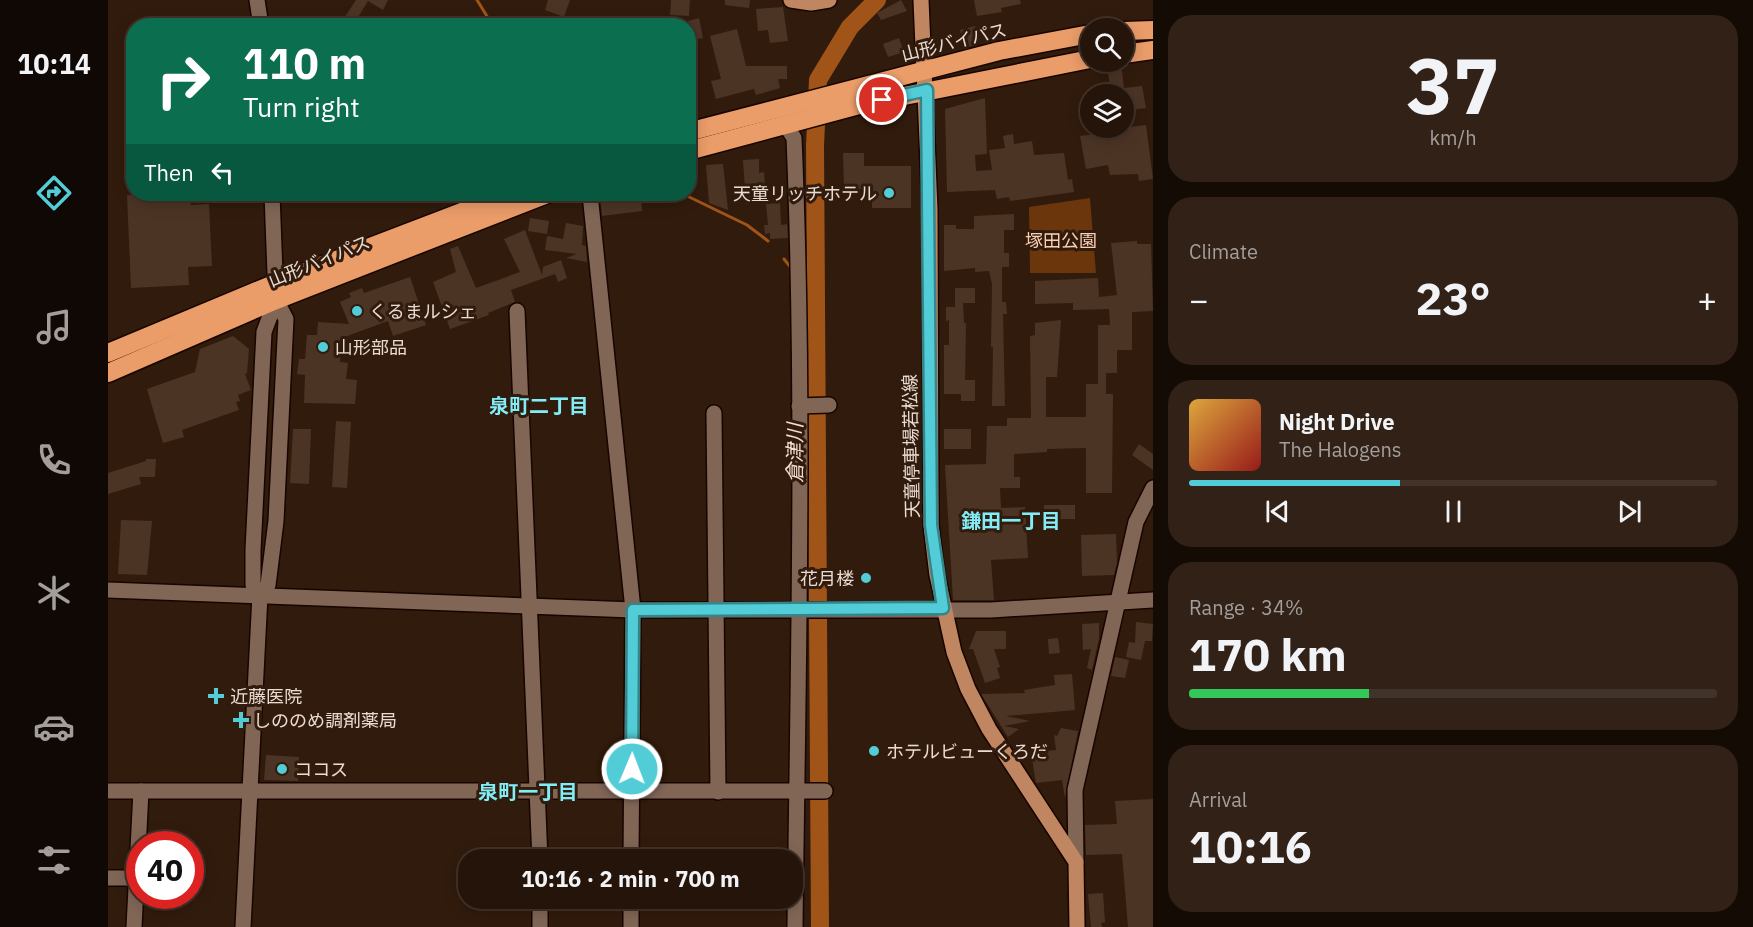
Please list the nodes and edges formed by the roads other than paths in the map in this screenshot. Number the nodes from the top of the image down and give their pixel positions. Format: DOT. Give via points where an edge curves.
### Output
graph roads {
  1 [pos="257,0"];
  2 [pos="791,0"];
  3 [pos="829,0"];
  4 [pos="921,0"];
  5 [pos="260,18"];
  6 [pos="1153,30"];
  7 [pos="1134,31"];
  8 [pos="1080,36"];
  9 [pos="1153,50"];
  10 [pos="1134,53"];
  11 [pos="1080,60"];
  12 [pos="926,80"];
  13 [pos="791,116"];
  14 [pos="696,131"];
  15 [pos="696,148"];
  16 [pos="272,201"];
  17 [pos="492,201"];
  18 [pos="527,201"];
  19 [pos="591,201"];
  20 [pos="276,291"];
  21 [pos="517,311"];
  22 [pos="108,353"];
  23 [pos="108,373"];
  24 [pos="827,405"];
  25 [pos="802,406"];
  26 [pos="714,413"];
  27 [pos="1153,488"];
  28 [pos="108,590"];
  29 [pos="260,595"];
  30 [pos="1153,600"];
  31 [pos="1119,602"];
  32 [pos="529,606"];
  33 [pos="943,608"];
  34 [pos="800,609"];
  35 [pos="633,610"];
  36 [pos="715,611"];
  37 [pos="108,791"];
  38 [pos="141,791"];
  39 [pos="632,791"];
  40 [pos="799,791"];
  41 [pos="825,791"];
  42 [pos="538,792"];
  43 [pos="718,792"];
  44 [pos="248,793"];
  45 [pos="139,831"];
  46 [pos="540,849"];
  47 [pos="631,849"];
  48 [pos="796,849"];
  49 [pos="1076,862"];
  50 [pos="108,878"];
  51 [pos="126,878"];
  52 [pos="135,909"];
  53 [pos="540,909"];
  54 [pos="631,909"];
  55 [pos="795,909"];
  56 [pos="134,927"];
  57 [pos="243,927"];
  58 [pos="540,927"];
  59 [pos="631,927"];
  60 [pos="795,927"];
  61 [pos="1077,927"];
  1 -- 5 [label="street"];
  2 -- 3 [label="main road"];
  4 -- 12 [label="main road, 天童停車場若松線"];
  6 -- 7 [label="highway"];
  8 -- 12 [label="highway, 山形バイパス" via="999,51"];
  9 -- 10 [label="highway"];
  11 -- 12 [label="highway, 山形バイパス"];
  12 -- 13 [label="highway, 山形バイパス"];
  12 -- 33 [label="main road, 天童停車場若松線" via="931,525"];
  13 -- 14 [label="highway, 山形バイパス"];
  13 -- 15 [label="highway, 山形バイパス"];
  13 -- 25 [label="street"];
  16 -- 20 [label="street"];
  17 -- 20 [label="highway, 山形バイパス"];
  18 -- 20 [label="highway, 山形バイパス"];
  19 -- 35 [label="street"];
  20 -- 22 [label="highway, 山形バイパス"];
  20 -- 23 [label="highway, 山形バイパス"];
  20 -- 29 [label="street" via="264,332 253,585"];
  20 -- 29 [label="street" via="286,319 276,521 268,585"];
  21 -- 32 [label="street"];
  24 -- 25 [label="street"];
  25 -- 34 [label="street"];
  26 -- 36 [label="street"];
  27 -- 31 [label="street" via="1136,522"];
  28 -- 29 [label="street"];
  29 -- 32 [label="street"];
  29 -- 44 [label="street"];
  30 -- 31 [label="street"];
  31 -- 33 [label="street" via="991,610"];
  31 -- 49 [label="street" via="1075,790"];
  32 -- 35 [label="street"];
  32 -- 42 [label="street"];
  33 -- 34 [label="street"];
  33 -- 49 [label="main road, 天童停車場若松線" via="968,689 989,729"];
  34 -- 36 [label="street"];
  34 -- 40 [label="street"];
  35 -- 36 [label="street"];
  35 -- 39 [label="street"];
  36 -- 43 [label="street"];
  37 -- 38 [label="street"];
  38 -- 44 [label="street"];
  38 -- 45 [label="street"];
  39 -- 42 [label="street"];
  39 -- 43 [label="street"];
  39 -- 47 [label="street"];
  40 -- 41 [label="street"];
  40 -- 43 [label="street"];
  40 -- 48 [label="street"];
  42 -- 44 [label="street"];
  42 -- 46 [label="street"];
  44 -- 57 [label="street"];
  49 -- 61 [label="main road"];
  50 -- 51 [label="street"];
  52 -- 56 [label="street"];
  53 -- 58 [label="street"];
  54 -- 59 [label="street"];
  55 -- 60 [label="street"];
}
